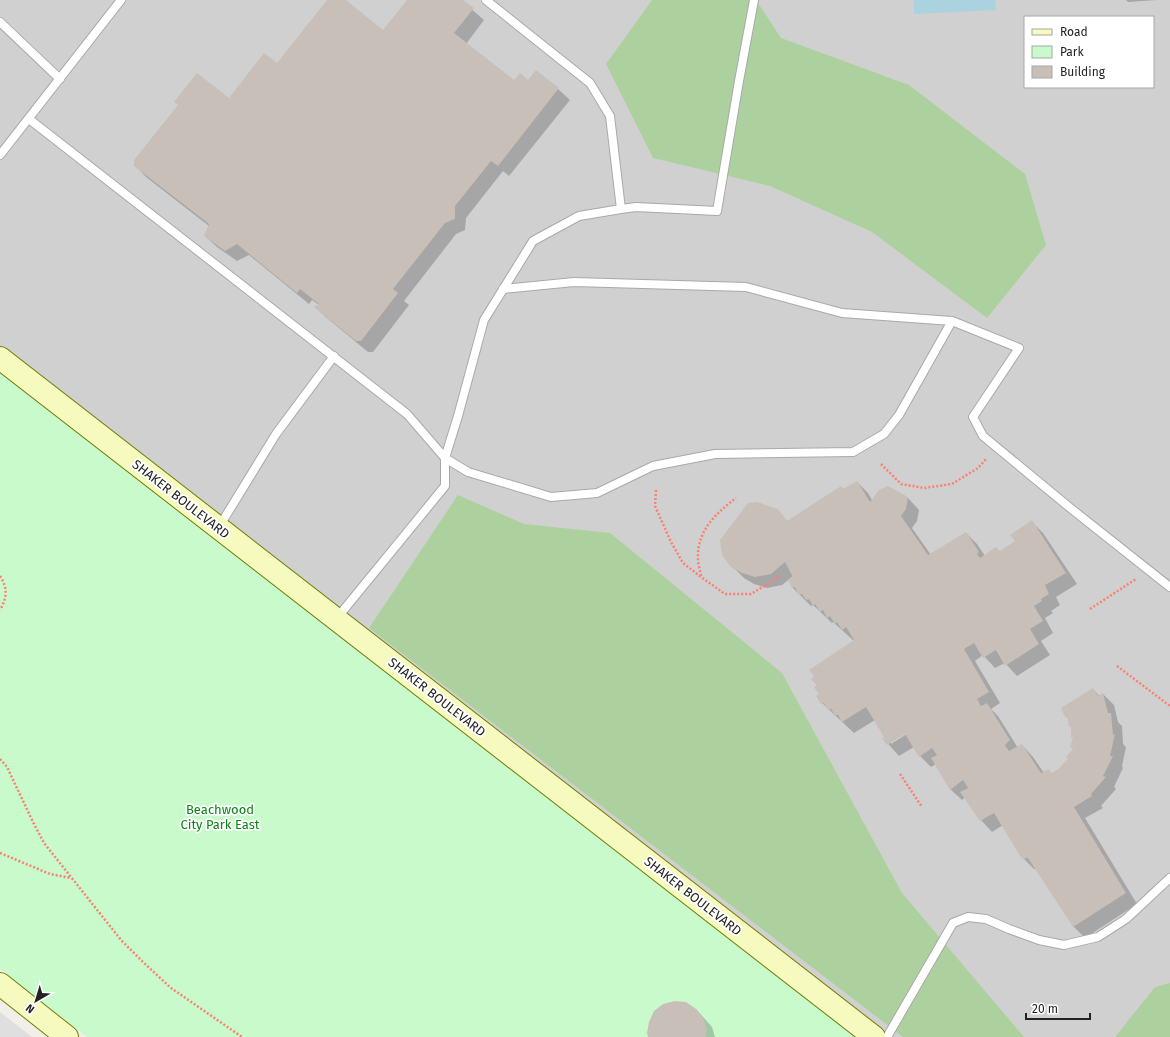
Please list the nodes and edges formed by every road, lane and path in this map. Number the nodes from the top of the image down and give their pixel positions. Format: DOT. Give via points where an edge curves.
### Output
graph roads {
  1 [pos="121,0"];
  2 [pos="486,0"];
  3 [pos="754,0"];
  4 [pos="0,22"];
  5 [pos="60,79"];
  6 [pos="29,120"];
  7 [pos="0,155"];
  8 [pos="621,209"];
  9 [pos="503,289"];
  10 [pos="952,321"];
  11 [pos="334,356"];
  12 [pos="0,358"];
  13 [pos="990,455"];
  14 [pos="445,458"];
  15 [pos="881,464"];
  16 [pos="656,490"];
  17 [pos="736,498"];
  18 [pos="218,528"];
  19 [pos="0,576"];
  20 [pos="701,577"];
  21 [pos="779,577"];
  22 [pos="1140,577"];
  23 [pos="1170,587"];
  24 [pos="1090,609"];
  25 [pos="0,610"];
  26 [pos="336,619"];
  27 [pos="1117,666"];
  28 [pos="1170,706"];
  29 [pos="0,759"];
  30 [pos="900,774"];
  31 [pos="922,807"];
  32 [pos="0,853"];
  33 [pos="72,878"];
  34 [pos="1170,878"];
  35 [pos="0,984"];
  36 [pos="67,1037"];
  37 [pos="242,1037"];
  38 [pos="874,1037"];
  39 [pos="887,1037"];
  1 -- 5 [label="lane"];
  2 -- 8 [label="lane" via="590,83 610,116"];
  3 -- 8 [label="lane" via="717,211 636,207"];
  4 -- 5 [label="lane"];
  5 -- 6 [label="lane"];
  6 -- 7 [label="lane"];
  6 -- 11 [label="lane"];
  8 -- 9 [label="lane" via="579,216 533,241"];
  9 -- 10 [label="lane" via="574,282 746,287 842,313"];
  9 -- 14 [label="lane" via="484,320"];
  10 -- 14 [label="lane" via="899,415 884,434 853,452 715,454 654,466 596,494 551,497 468,472"];
  10 -- 23 [label="lane" via="1019,348 973,417 982,436"];
  11 -- 14 [label="lane" via="407,414"];
  11 -- 18 [label="lane" via="276,434"];
  12 -- 18 [label="main road, SHAKER BOULEVARD"];
  13 -- 15 [label="path" via="978,468 952,484 924,488 901,484"];
  14 -- 26 [label="lane" via="445,486"];
  16 -- 20 [label="path" via="655,506 672,542 683,563"];
  17 -- 20 [label="path" via="710,521 701,537 698,557"];
  18 -- 26 [label="main road, SHAKER BOULEVARD"];
  19 -- 25 [label="path" via="6,587 6,598"];
  20 -- 21 [label="path" via="725,594 751,594"];
  22 -- 24 [label="path"];
  26 -- 38 [label="main road, SHAKER BOULEVARD"];
  27 -- 28 [label="path"];
  29 -- 33 [label="path" via="7,767 42,839"];
  30 -- 31 [label="path"];
  32 -- 33 [label="path" via="50,874"];
  33 -- 37 [label="path" via="121,940 144,963 184,997"];
  34 -- 39 [label="lane" via="1126,919 1098,937 1064,945 1039,940 986,919 968,918 953,923"];
  35 -- 36 [label="main road"];
}
